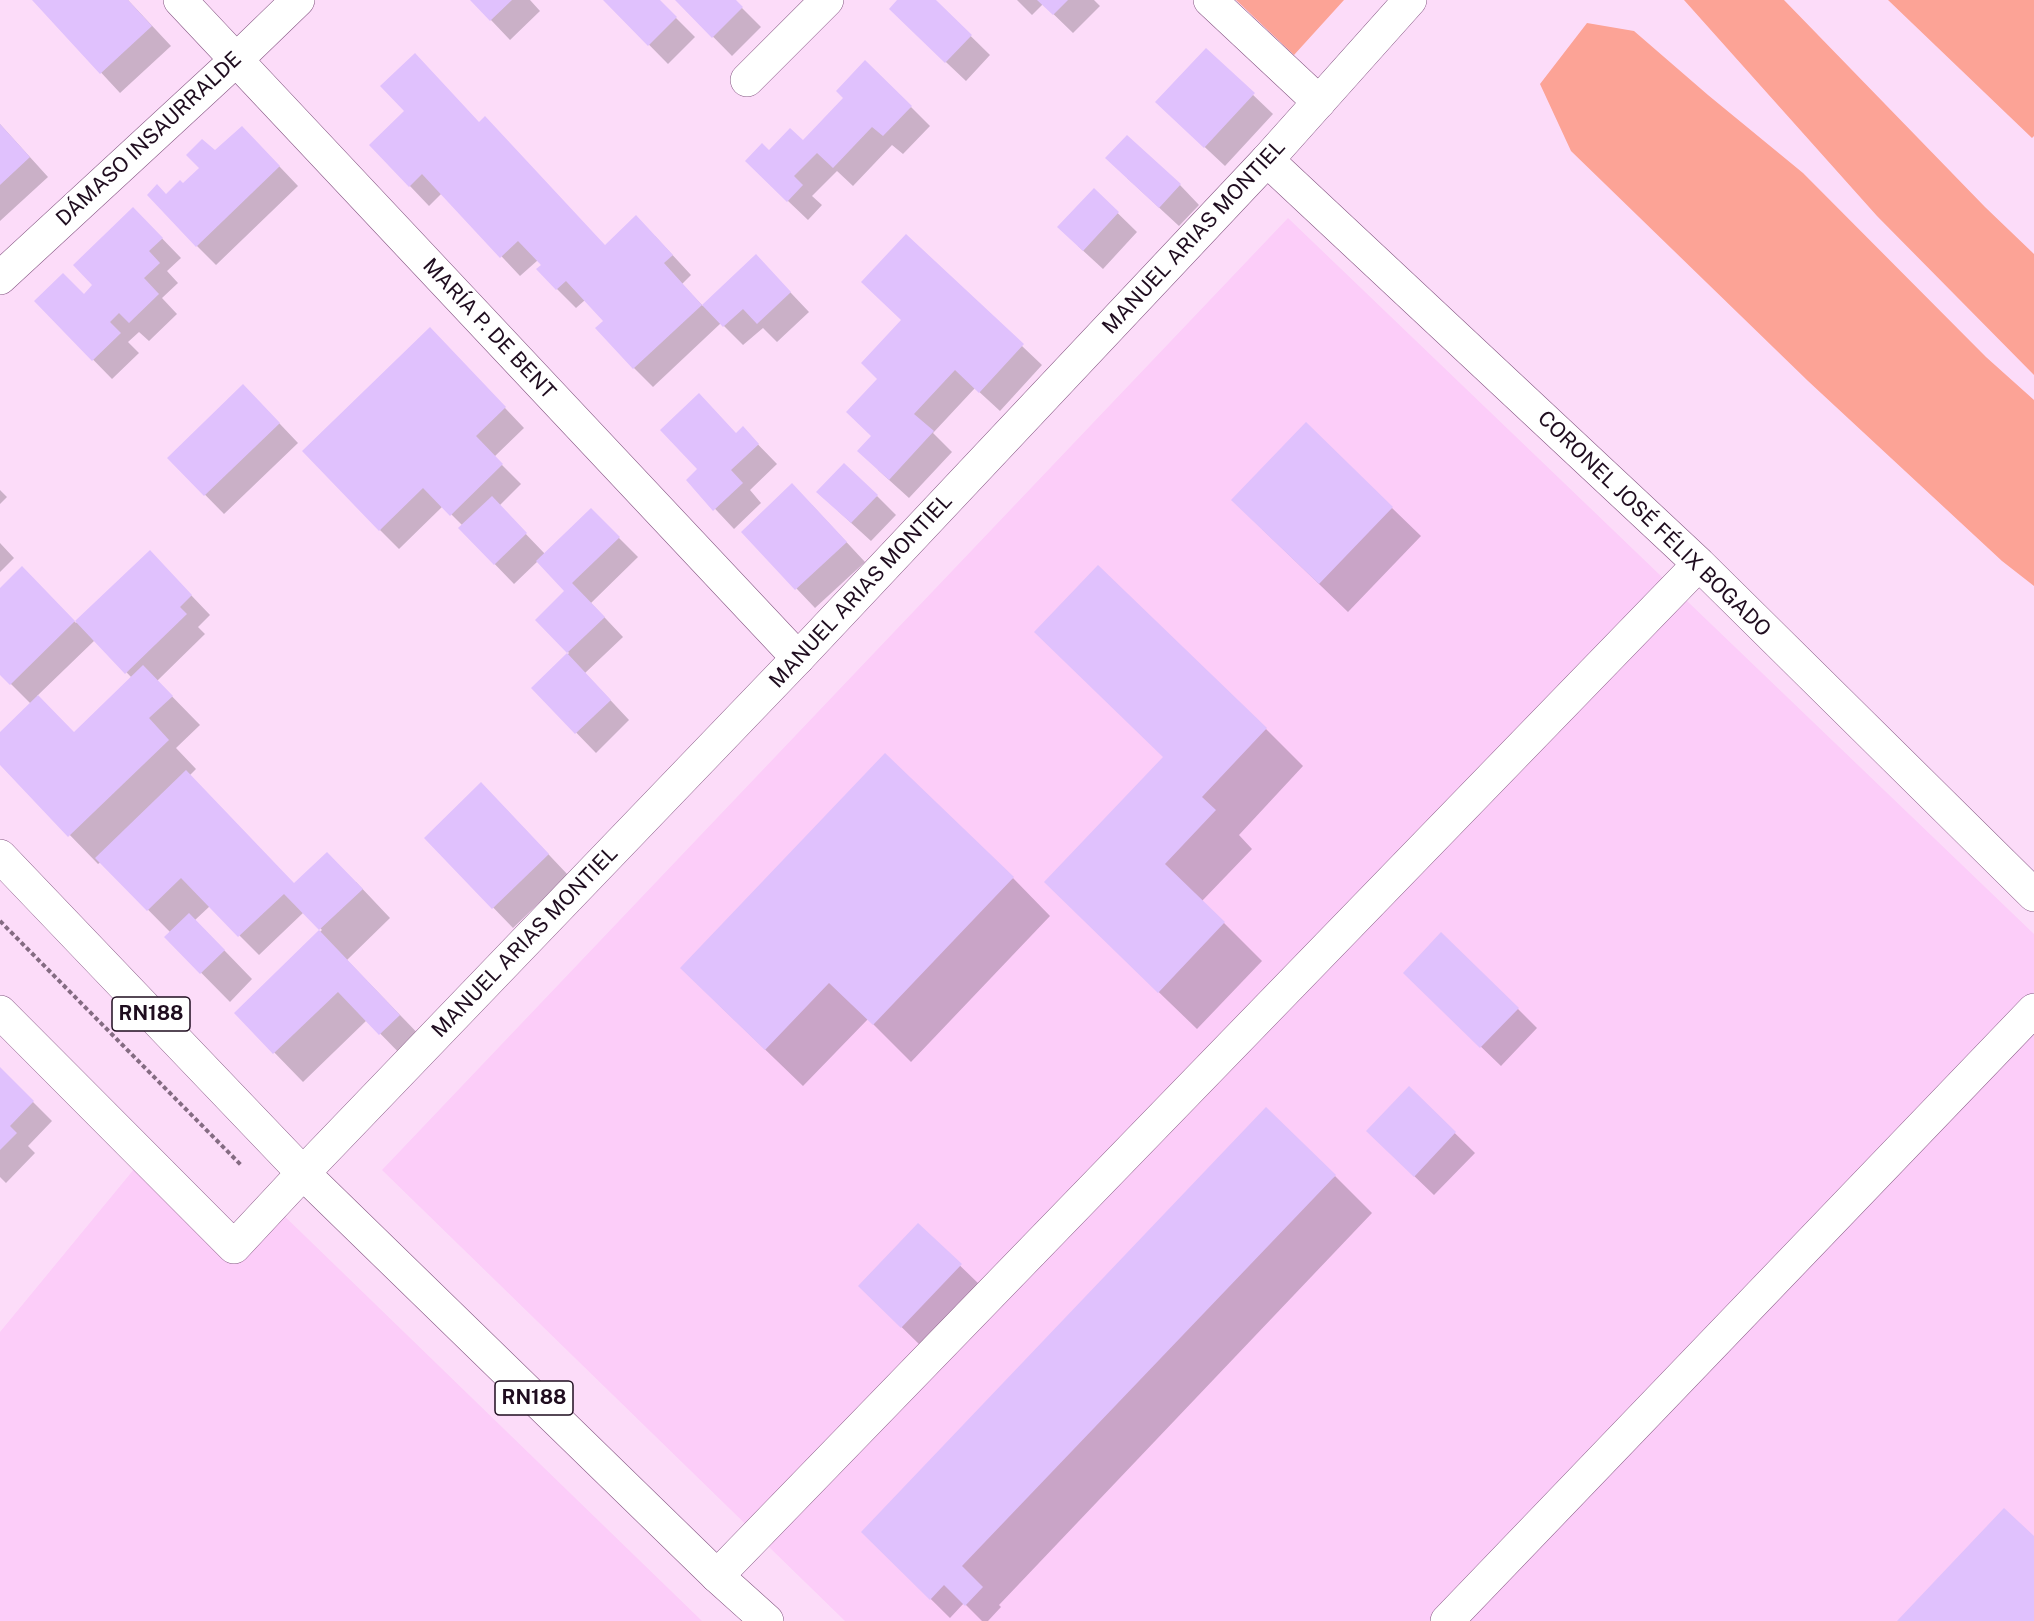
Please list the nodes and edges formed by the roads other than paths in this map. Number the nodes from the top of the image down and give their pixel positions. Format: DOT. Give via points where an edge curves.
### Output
graph roads {
  1 [pos="180,0"];
  2 [pos="298,0"];
  3 [pos="827,0"];
  4 [pos="1210,0"];
  5 [pos="1410,0"];
  6 [pos="236,60"];
  7 [pos="747,80"];
  8 [pos="1319,102"];
  9 [pos="1268,160"];
  10 [pos="0,278"];
  11 [pos="1699,564"];
  12 [pos="798,658"];
  13 [pos="0,856"];
  14 [pos="2034,895"];
  15 [pos="2034,1010"];
  16 [pos="0,1012"];
  17 [pos="303,1173"];
  18 [pos="717,1576"];
  19 [pos="767,1621"];
  20 [pos="1447,1621"];
  1 -- 6 [label="street, MARÍA P. DE BENT"];
  2 -- 6 [label="street, DÁMASO INSAURRALDE"];
  3 -- 7 [label="street"];
  4 -- 8 [label="street"];
  5 -- 8 [label="street, MANUEL ARIAS MONTIEL"];
  6 -- 10 [label="street, DÁMASO INSAURRALDE"];
  6 -- 12 [label="street, MARÍA P. DE BENT"];
  8 -- 9 [label="street, MANUEL ARIAS MONTIEL"];
  9 -- 11 [label="street, CORONEL JOSÉ FÉLIX BOGADO"];
  9 -- 12 [label="street, MANUEL ARIAS MONTIEL"];
  11 -- 14 [label="street, CORONEL JOSÉ FÉLIX BOGADO"];
  11 -- 18 [label="street"];
  12 -- 17 [label="street, MANUEL ARIAS MONTIEL"];
  13 -- 17 [label="street, RN188"];
  15 -- 20 [label="street"];
  16 -- 17 [label="street, MANUEL ARIAS MONTIEL" via="234,1246"];
  17 -- 18 [label="street, RN188"];
  18 -- 19 [label="street, RN188"];
}
